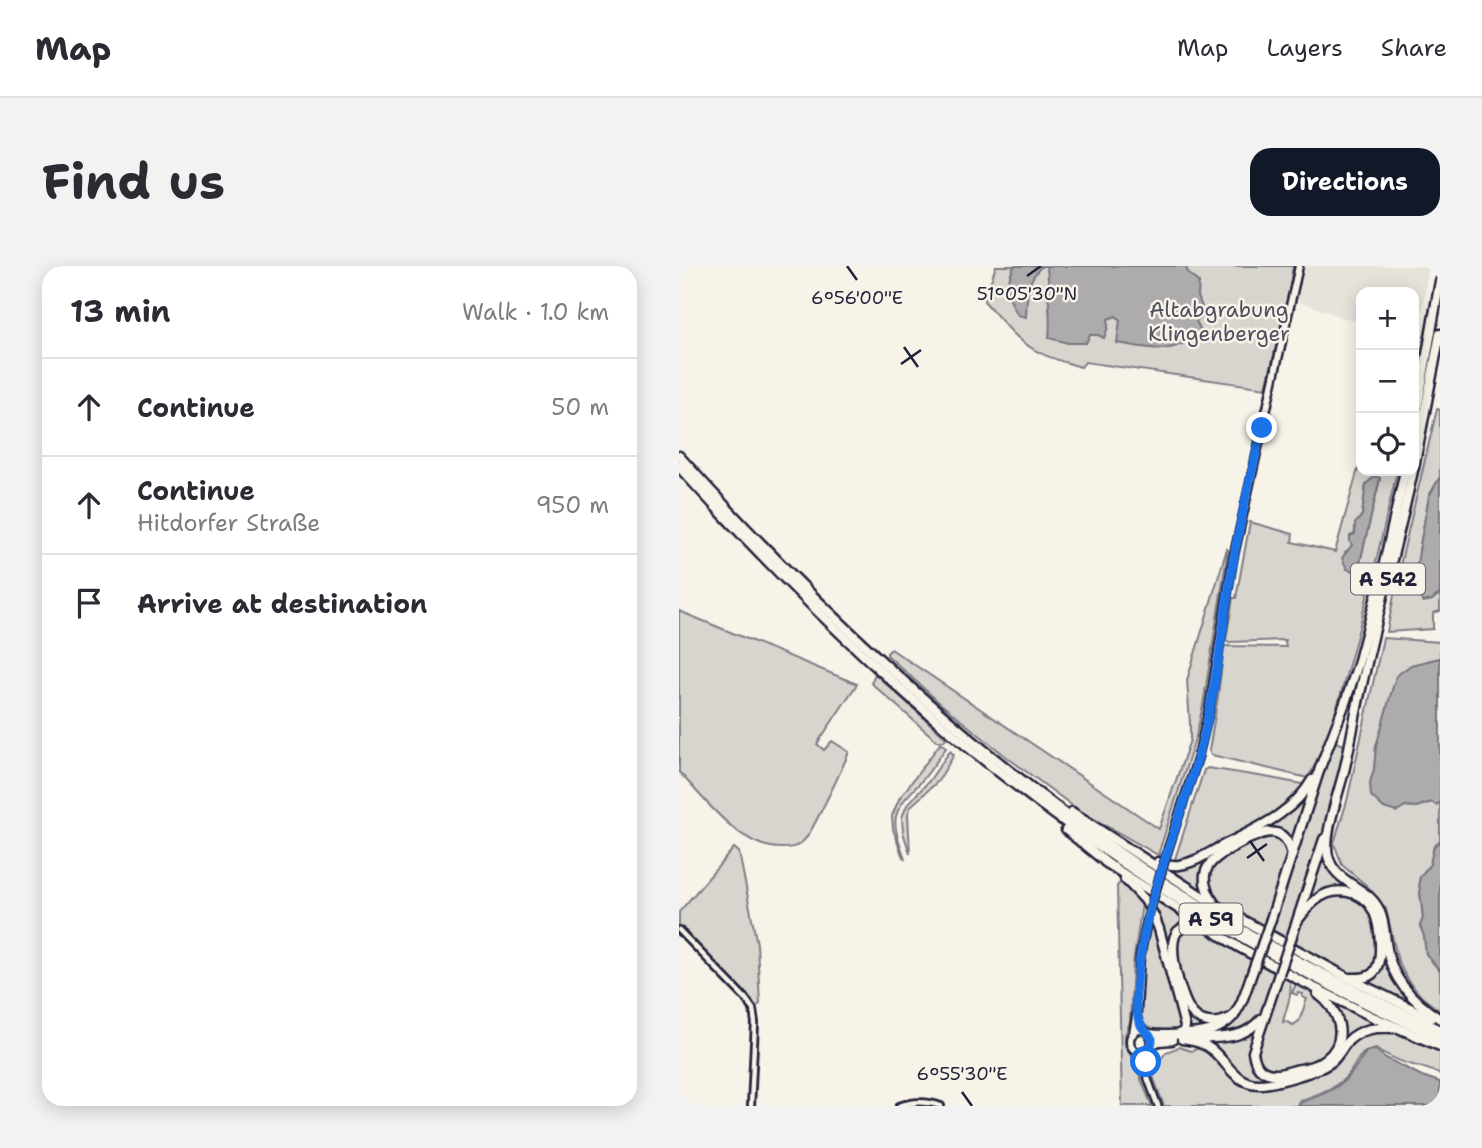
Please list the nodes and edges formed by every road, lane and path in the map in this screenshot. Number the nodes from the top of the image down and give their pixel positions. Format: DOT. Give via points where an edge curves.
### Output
graph roads {
  1 [pos="1299,266"];
  2 [pos="1440,281"];
  3 [pos="1440,334"];
  4 [pos="1416,413"];
  5 [pos="1419,439"];
  6 [pos="679,456"];
  7 [pos="679,467"];
  8 [pos="1404,476"];
  9 [pos="1411,476"];
  10 [pos="1321,765"];
  11 [pos="999,772"];
  12 [pos="1035,790"];
  13 [pos="1334,809"];
  14 [pos="1127,847"];
  15 [pos="1292,855"];
  16 [pos="1105,862"];
  17 [pos="1217,906"];
  18 [pos="1298,920"];
  19 [pos="1208,928"];
  20 [pos="679,930"];
  21 [pos="1348,978"];
  22 [pos="1301,981"];
  23 [pos="1266,1010"];
  24 [pos="1137,1011"];
  25 [pos="1234,1016"];
  26 [pos="1440,1020"];
  27 [pos="1401,1029"];
  28 [pos="1440,1030"];
  29 [pos="1147,1032"];
  30 [pos="1133,1034"];
  31 [pos="1181,1037"];
  32 [pos="1440,1038"];
  33 [pos="1440,1046"];
  34 [pos="1150,1047"];
  35 [pos="1135,1050"];
  36 [pos="1146,1073"];
  37 [pos="751,1106"];
  38 [pos="899,1106"];
  39 [pos="941,1106"];
  40 [pos="1158,1106"];
  1 -- 24 [label="main road, bridge" via="1235,548 1209,710 1148,916"];
  2 -- 4 [label="highway"];
  3 -- 5 [label="highway, A 542"];
  6 -- 12 [label="highway, A 59" via="864,645"];
  7 -- 11 [label="highway, A 59" via="859,651"];
  8 -- 10 [label="highway, A 542" via="1365,640"];
  9 -- 13 [label="highway, A 542"];
  10 -- 14 [label="highway" via="1306,790 1281,814 1191,862 1168,865"];
  10 -- 15 [label="highway, A 542"];
  11 -- 16 [label="highway"];
  11 -- 32 [label="highway, A 59" via="1072,828 1201,914 1347,995"];
  12 -- 14 [label="highway"];
  12 -- 28 [label="highway, A 59" via="1148,871 1258,939"];
  13 -- 18 [label="highway, A 542"];
  13 -- 26 [label="highway" via="1327,849 1332,867 1376,904 1398,978 1415,1000"];
  14 -- 17 [label="highway"];
  15 -- 17 [label="highway" via="1283,836 1266,831 1220,854 1205,875 1207,890"];
  15 -- 25 [label="highway, A 542, bridge"];
  16 -- 19 [label="highway"];
  16 -- 31 [label="highway" via="1137,890 1154,916 1185,1026"];
  17 -- 21 [label="highway"];
  18 -- 21 [label="highway" via="1318,898 1333,891 1355,894 1369,905 1378,927 1379,963 1368,976"];
  18 -- 23 [label="highway, A 542, bridge"];
  19 -- 22 [label="highway"];
  19 -- 25 [label="highway" via="1184,927 1173,940 1184,997 1192,1013 1206,1022"];
  20 -- 37 [label="street" via="753,1009"];
  21 -- 26 [label="highway"];
  22 -- 23 [label="highway" via="1327,1000 1337,1016 1338,1041 1332,1054 1312,1066 1281,1074 1264,1072 1253,1052"];
  22 -- 27 [label="highway"];
  23 -- 31 [label="highway, A 542" via="1252,1028 1237,1036"];
  24 -- 29 [label="main road"];
  24 -- 30 [label="main road"];
  25 -- 31 [label="highway, A 542" via="1219,1029"];
  27 -- 31 [label="highway" via="1362,1031 1321,1068 1259,1084 1239,1078 1212,1049"];
  27 -- 33 [label="highway"];
  29 -- 30 [label="main road"];
  29 -- 31 [label="highway, A 542"];
  29 -- 34 [label="main road" via="1152,1039"];
  30 -- 35 [label="main road" via="1130,1041"];
  31 -- 34 [label="highway, A 542"];
  34 -- 35 [label="main road"];
  34 -- 36 [label="street"];
  35 -- 36 [label="street"];
  36 -- 40 [label="street"];
  38 -- 39 [label="street" via="914,1102"];
}
